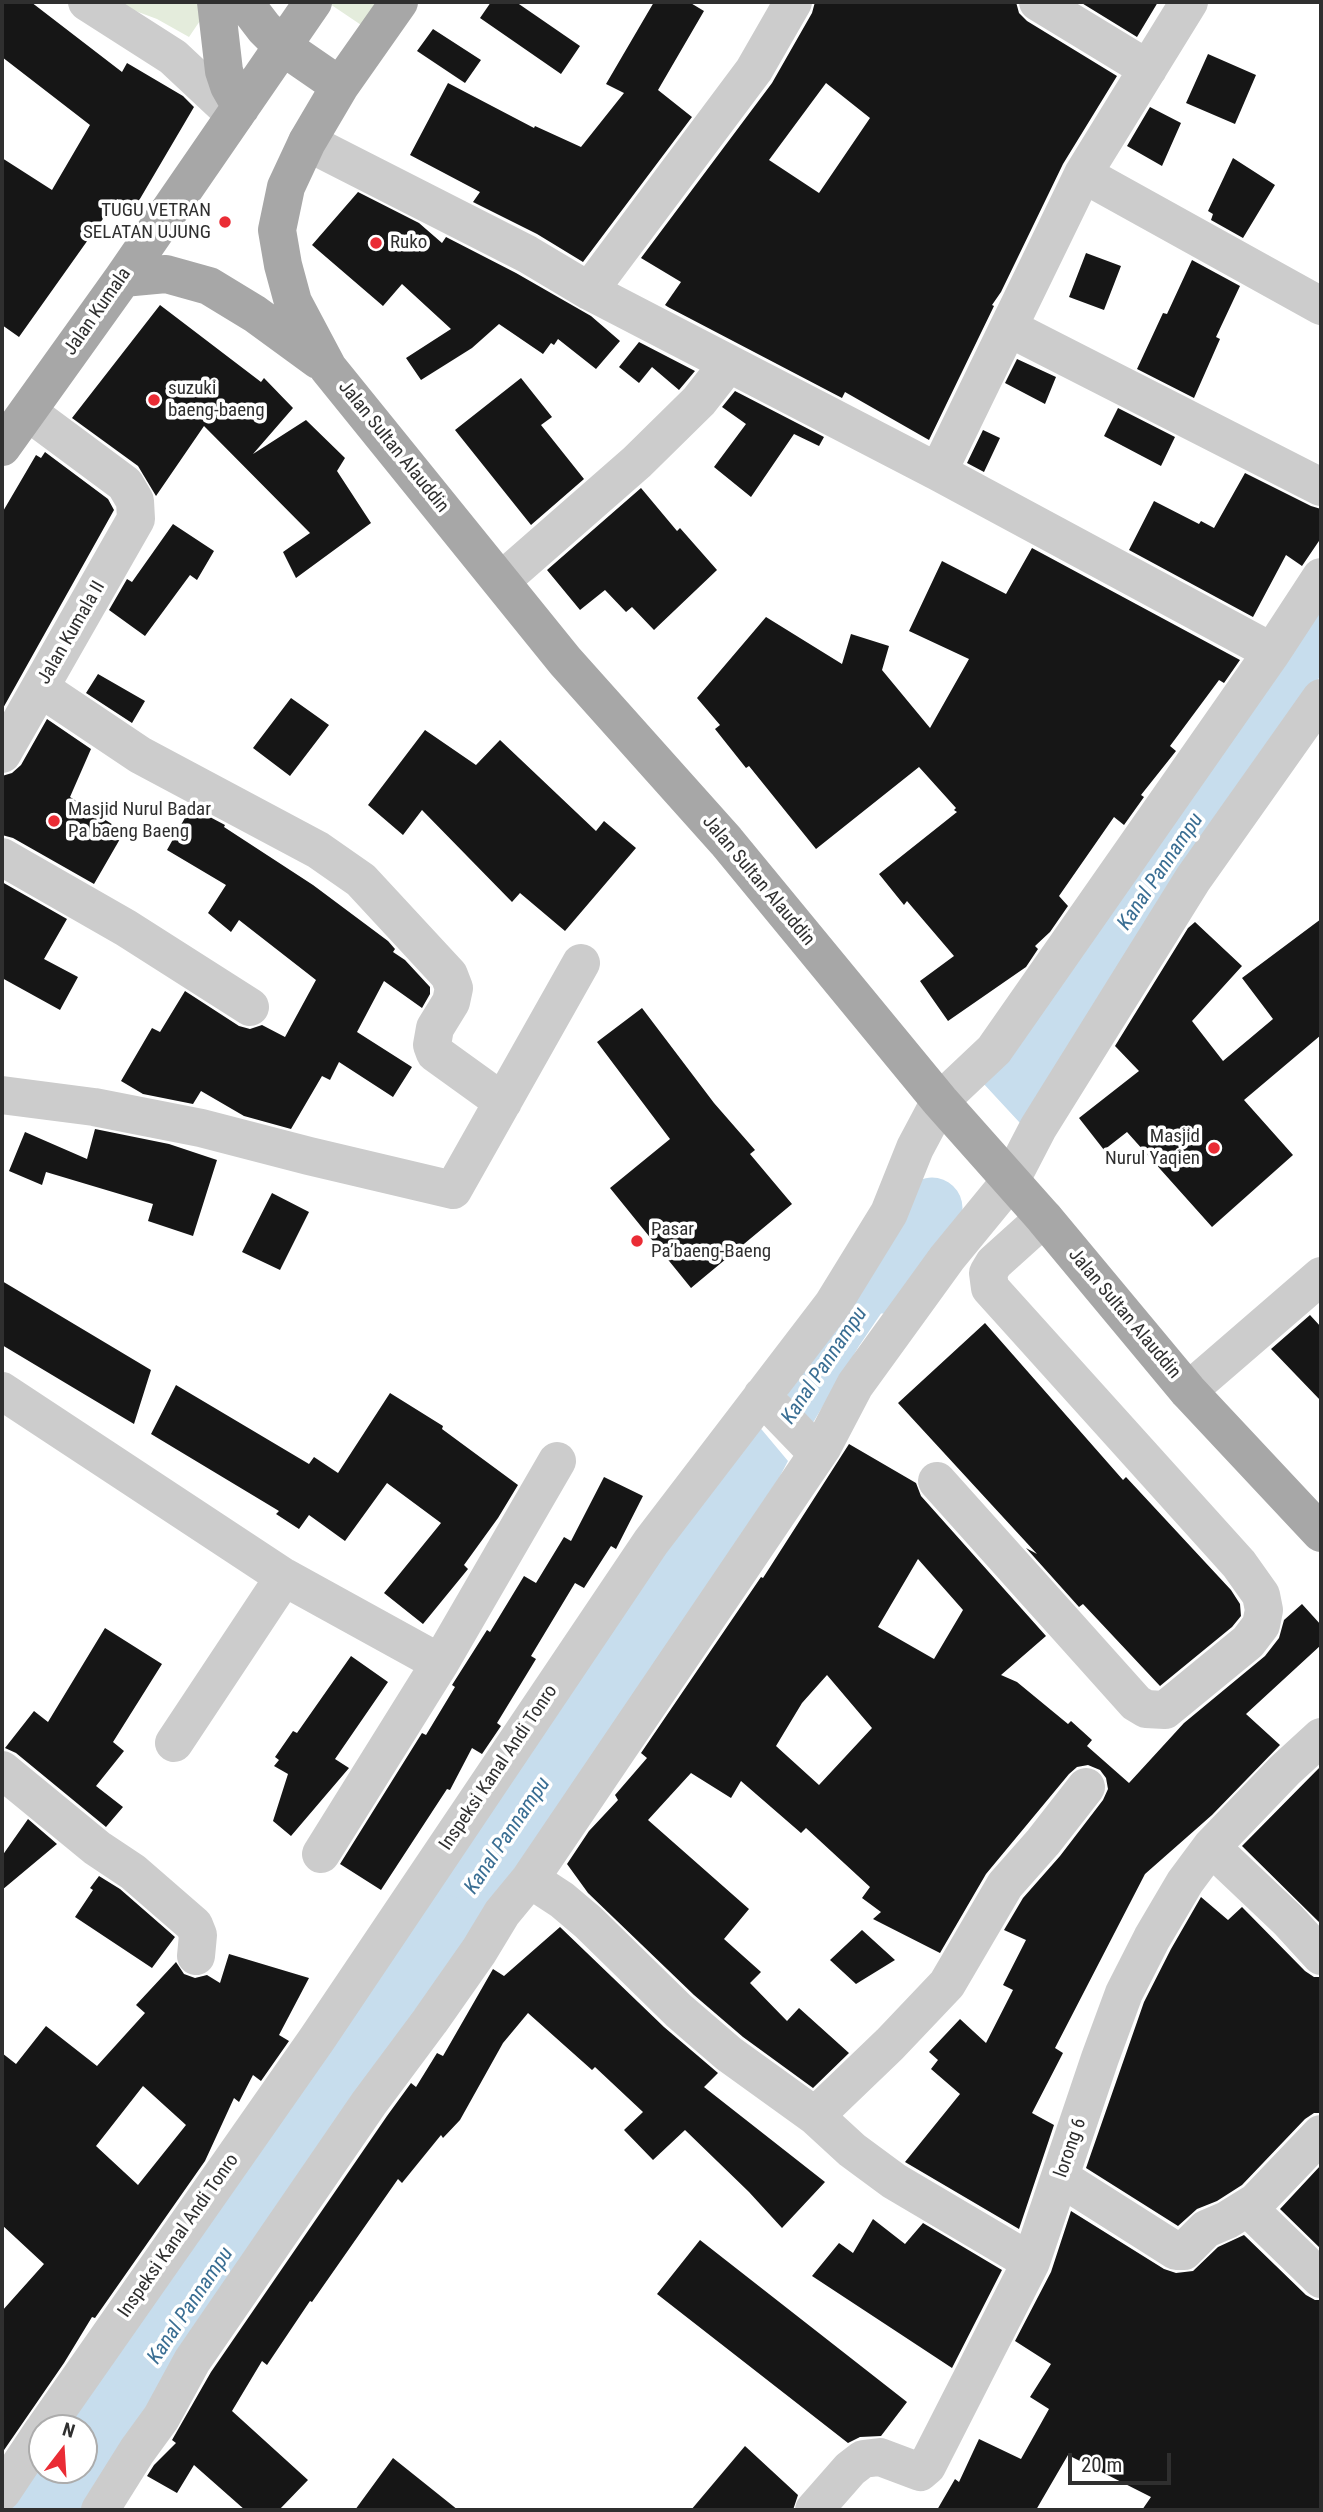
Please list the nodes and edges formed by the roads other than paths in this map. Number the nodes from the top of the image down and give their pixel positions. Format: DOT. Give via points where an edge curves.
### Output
graph roads {
  1 [pos="87,2"];
  2 [pos="216,2"];
  3 [pos="244,2"];
  4 [pos="313,2"];
  5 [pos="399,2"];
  6 [pos="793,2"];
  7 [pos="1038,2"];
  8 [pos="1189,2"];
  9 [pos="282,46"];
  10 [pos="1148,69"];
  11 [pos="340,86"];
  12 [pos="238,111"];
  13 [pos="307,142"];
  14 [pos="1083,174"];
  15 [pos="123,278"];
  16 [pos="589,291"];
  17 [pos="1321,306"];
  18 [pos="1009,328"];
  19 [pos="728,364"];
  20 [pos="328,368"];
  21 [pos="28,412"];
  22 [pos="2,447"];
  23 [pos="938,472"];
  24 [pos="1321,487"];
  25 [pos="1321,576"];
  26 [pos="501,580"];
  27 [pos="1272,652"];
  28 [pos="40,688"];
  29 [pos="1321,698"];
  30 [pos="2,754"];
  31 [pos="2,857"];
  32 [pos="581,963"];
  33 [pos="250,1007"];
  34 [pos="2,1095"];
  35 [pos="940,1101"];
  36 [pos="503,1102"];
  37 [pos="1011,1180"];
  38 [pos="1044,1218"];
  39 [pos="1321,1276"];
  40 [pos="2,1391"];
  41 [pos="1188,1391"];
  42 [pos="766,1401"];
  43 [pos="811,1446"];
  44 [pos="557,1461"];
  45 [pos="937,1481"];
  46 [pos="1321,1533"];
  47 [pos="284,1577"];
  48 [pos="440,1664"];
  49 [pos="1321,1737"];
  50 [pos="174,1743"];
  51 [pos="2,1770"];
  52 [pos="1086,1787"];
  53 [pos="1212,1847"];
  54 [pos="321,1854"];
  55 [pos="530,1879"];
  56 [pos="196,1956"];
  57 [pos="1321,1956"];
  58 [pos="815,2116"];
  59 [pos="1321,2134"];
  60 [pos="1061,2178"];
  61 [pos="1248,2208"];
  62 [pos="1031,2262"];
  63 [pos="1321,2279"];
  64 [pos="54,2414"];
  65 [pos="28,2453"];
  66 [pos="2,2492"];
  67 [pos="100,2510"];
  68 [pos="814,2510"];
  1 -- 12 [label="street" via="173,57"];
  2 -- 12 [label="main road" via="224,71"];
  3 -- 9 [label="main road"];
  4 -- 9 [label="main road, Jalan Kumala"];
  5 -- 11 [label="main road, Jalan Sultan Alauddin"];
  6 -- 16 [label="street" via="754,70"];
  7 -- 10 [label="street"];
  8 -- 10 [label="street"];
  9 -- 11 [label="main road"];
  9 -- 12 [label="main road, Jalan Kumala"];
  10 -- 14 [label="street"];
  11 -- 13 [label="main road, Jalan Sultan Alauddin"];
  12 -- 15 [label="main road, Jalan Kumala"];
  13 -- 16 [label="street" via="527,254"];
  13 -- 20 [label="main road, Jalan Sultan Alauddin" via="286,187 277,230 293,302"];
  14 -- 17 [label="street"];
  14 -- 18 [label="street"];
  15 -- 20 [label="main road" via="166,274 209,286"];
  15 -- 21 [label="main road, Jalan Kumala"];
  16 -- 19 [label="street"];
  18 -- 23 [label="street"];
  18 -- 24 [label="street"];
  19 -- 23 [label="street"];
  19 -- 26 [label="street" via="699,401 637,462"];
  20 -- 26 [label="main road, Jalan Sultan Alauddin"];
  21 -- 22 [label="main road, Jalan Kumala"];
  21 -- 28 [label="street, Jalan Kumala II" via="125,484 136,509 131,530"];
  23 -- 27 [label="street"];
  25 -- 27 [label="street, Inspeksi Kanal Andi Tonro"];
  26 -- 35 [label="main road, Jalan Sultan Alauddin" via="565,661 726,841"];
  27 -- 35 [label="street, Inspeksi Kanal Andi Tonro" via="993,1050"];
  28 -- 30 [label="street, Jalan Kumala II"];
  28 -- 36 [label="street" via="140,755 318,850 361,880 449,975 454,988 435,1028 435,1054"];
  29 -- 37 [label="street" via="1193,878 1038,1128"];
  31 -- 33 [label="street"];
  32 -- 36 [label="street"];
  34 -- 36 [label="street" via="201,1128 453,1190"];
  35 -- 37 [label="main road, Jalan Sultan Alauddin"];
  35 -- 42 [label="street, Inspeksi Kanal Andi Tonro" via="889,1213"];
  37 -- 38 [label="main road, Jalan Sultan Alauddin"];
  37 -- 43 [label="street" via="947,1258 855,1385 823,1447"];
  38 -- 41 [label="main road, Jalan Sultan Alauddin"];
  38 -- 45 [label="street" via="994,1263 988,1273 990,1287 1239,1564 1261,1595 1261,1625 1248,1642 1166,1710 1146,1709"];
  39 -- 41 [label="street"];
  40 -- 47 [label="street"];
  41 -- 46 [label="main road, Jalan Sultan Alauddin"];
  42 -- 43 [label="street"];
  42 -- 64 [label="street, Inspeksi Kanal Andi Tonro" via="651,1542 317,2039"];
  43 -- 55 [label="street"];
  44 -- 48 [label="street"];
  47 -- 48 [label="street"];
  47 -- 50 [label="street"];
  48 -- 54 [label="street"];
  49 -- 53 [label="street, lorong 6"];
  51 -- 56 [label="street" via="194,1925"];
  52 -- 58 [label="street" via="1005,1885 947,1984"];
  53 -- 57 [label="street"];
  53 -- 60 [label="street, lorong 6" via="1185,1882 1124,1993"];
  55 -- 58 [label="street" via="588,1922 729,2054"];
  55 -- 67 [label="street" via="192,2361 162,2418"];
  58 -- 62 [label="street" via="894,2181"];
  59 -- 61 [label="street"];
  60 -- 61 [label="street" via="1177,2251 1184,2251 1206,2230"];
  60 -- 62 [label="street, lorong 6"];
  61 -- 63 [label="street"];
  62 -- 68 [label="street, lorong 6" via="927,2466 920,2472 880,2457 863,2459"];
  65 -- 66 [label="street, Inspeksi Kanal Andi Tonro"];
}
